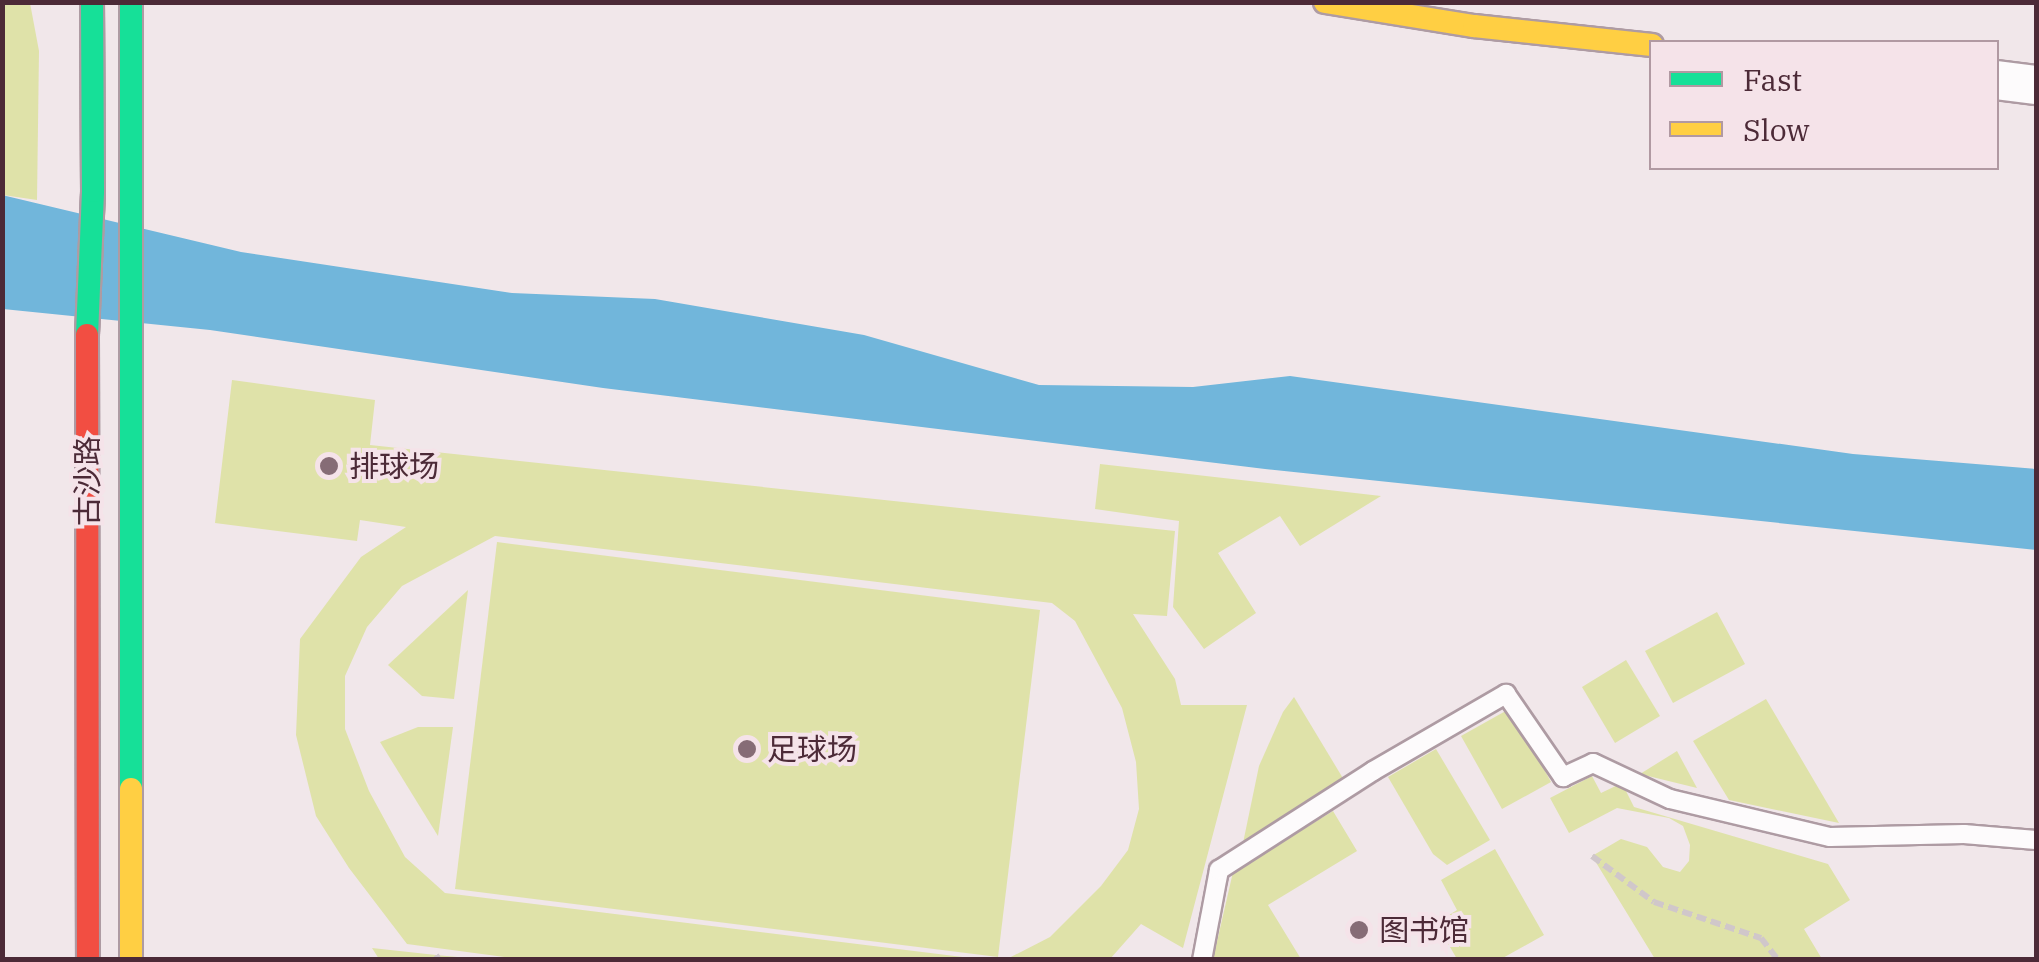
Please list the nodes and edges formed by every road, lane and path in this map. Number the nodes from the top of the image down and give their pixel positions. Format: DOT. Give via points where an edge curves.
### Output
graph roads {
  1 [pos="92,2"];
  2 [pos="131,2"];
  3 [pos="1325,2"];
  4 [pos="1649,45"];
  5 [pos="1999,80"];
  6 [pos="2036,84"];
  7 [pos="2036,840"];
  8 [pos="1592,856"];
  9 [pos="88,960"];
  10 [pos="131,960"];
  11 [pos="1202,960"];
  12 [pos="1778,960"];
  1 -- 9 [label="main road, 古沙路"];
  2 -- 10 [label="main road, 古沙路"];
  3 -- 4 [label="main road"];
  5 -- 6 [label="street"];
  7 -- 11 [label="lane" via="1964,834 1830,838 1670,799 1593,763 1563,777 1506,694 1219,870"];
  8 -- 12 [label="path" via="1654,902 1761,938"];
}
